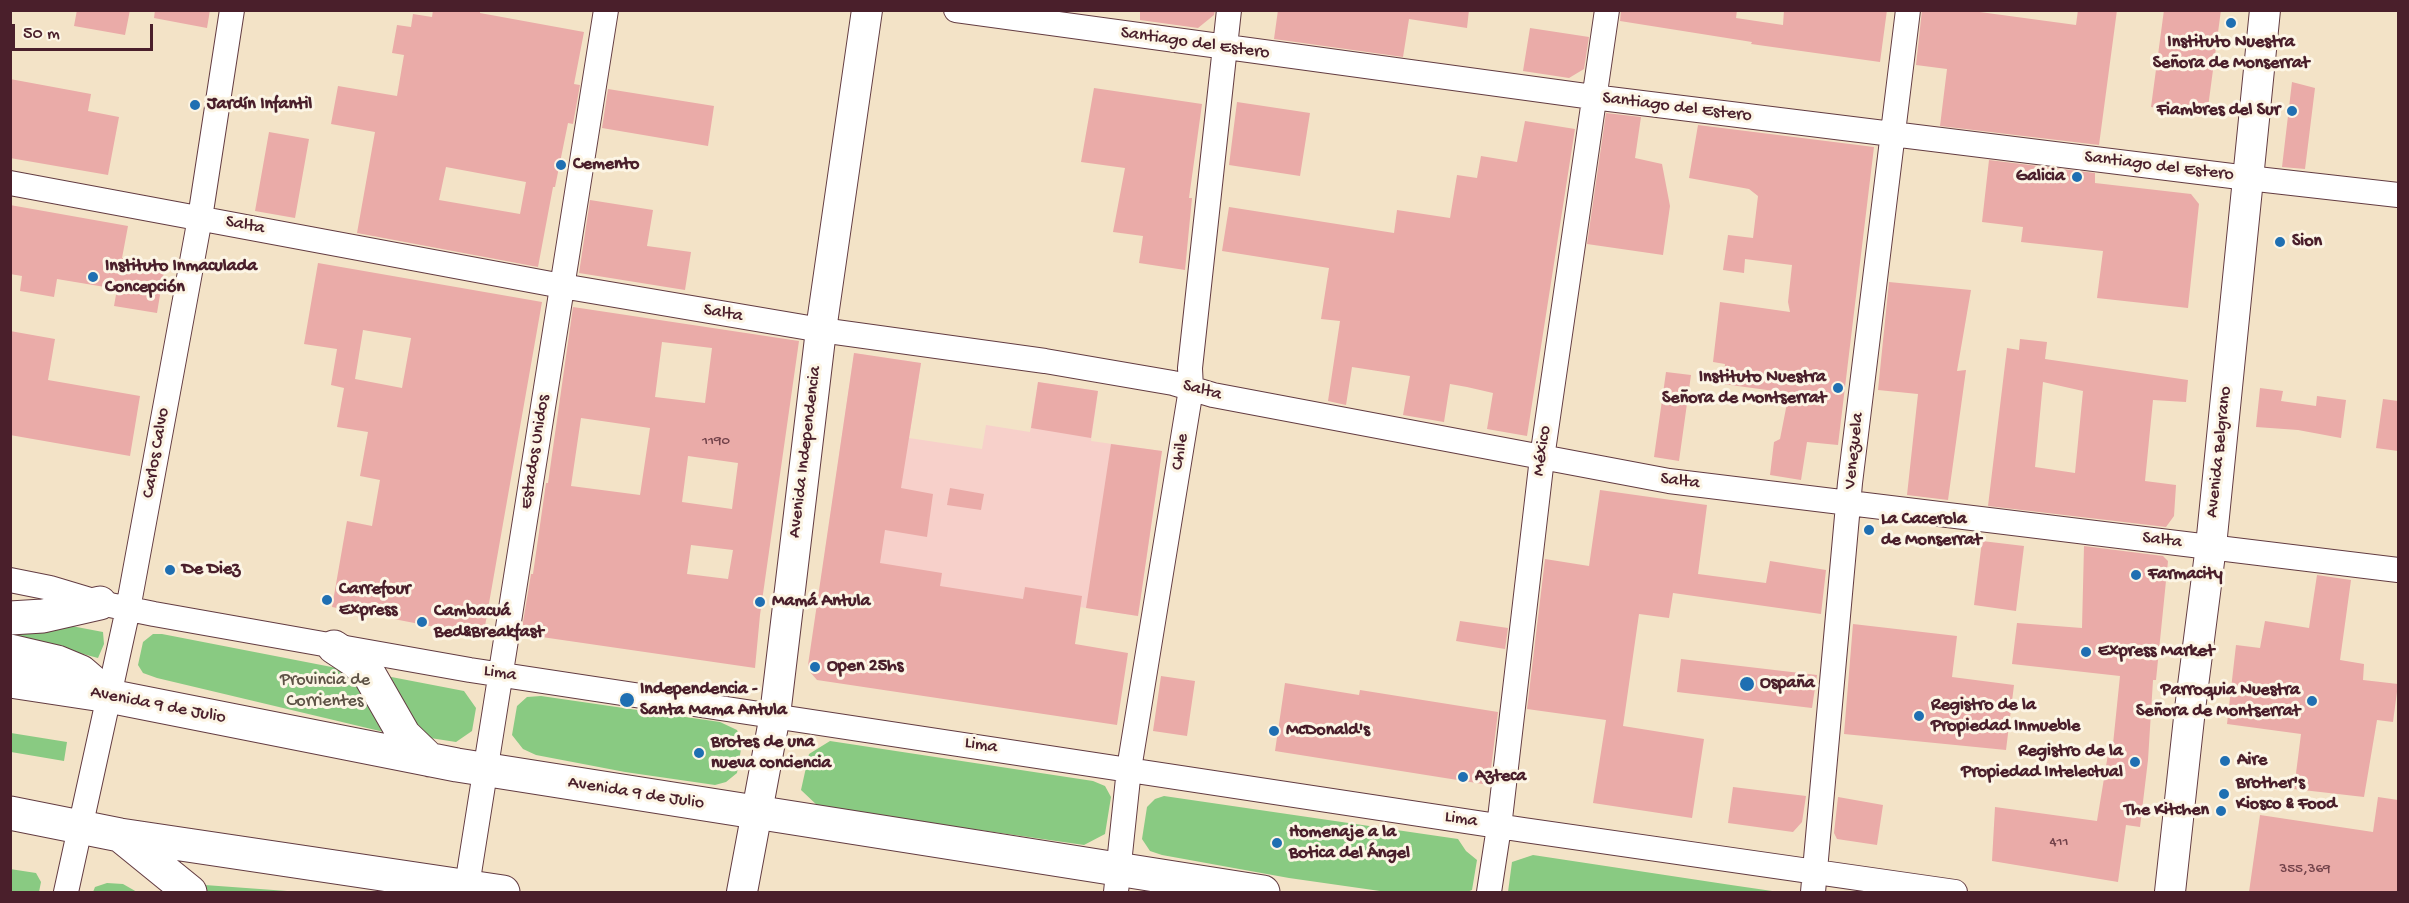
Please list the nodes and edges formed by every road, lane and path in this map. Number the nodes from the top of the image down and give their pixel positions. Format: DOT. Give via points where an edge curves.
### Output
graph roads {
  1 [pos="232,10"];
  2 [pos="606,10"];
  3 [pos="867,10"];
  4 [pos="956,10"];
  5 [pos="1229,10"];
  6 [pos="1607,10"];
  7 [pos="1908,10"];
  8 [pos="2265,10"];
  9 [pos="1223,48"];
  10 [pos="1593,97"];
  11 [pos="1891,135"];
  12 [pos="2248,178"];
  13 [pos="10,183"];
  14 [pos="2398,195"];
  15 [pos="200,218"];
  16 [pos="562,286"];
  17 [pos="821,330"];
  18 [pos="1191,389"];
  19 [pos="1542,458"];
  20 [pos="1849,504"];
  21 [pos="2211,546"];
  22 [pos="2398,570"];
  23 [pos="10,580"];
  24 [pos="114,606"];
  25 [pos="10,618"];
  26 [pos="334,647"];
  27 [pos="10,651"];
  28 [pos="500,675"];
  29 [pos="10,681"];
  30 [pos="109,696"];
  31 [pos="775,715"];
  32 [pos="430,760"];
  33 [pos="1129,768"];
  34 [pos="485,770"];
  35 [pos="10,813"];
  36 [pos="756,813"];
  37 [pos="10,826"];
  38 [pos="81,827"];
  39 [pos="1499,827"];
  40 [pos="120,835"];
  41 [pos="1118,882"];
  42 [pos="1814,882"];
  43 [pos="466,890"];
  44 [pos="66,892"];
  45 [pos="190,892"];
  46 [pos="503,892"];
  47 [pos="742,892"];
  48 [pos="1263,892"];
  49 [pos="1489,892"];
  50 [pos="1955,892"];
  51 [pos="2170,892"];
  1 -- 15 [label="street, Carlos Calvo"];
  2 -- 16 [label="street, Estados Unidos"];
  3 -- 17 [label="main road, Avenida Independencia"];
  4 -- 9 [label="street, Santiago del Estero"];
  5 -- 9 [label="street, Chile"];
  6 -- 10 [label="street, México"];
  7 -- 11 [label="street, Venezuela"];
  8 -- 12 [label="main road, Avenida Belgrano"];
  9 -- 10 [label="street, Santiago del Estero"];
  9 -- 18 [label="street, Chile"];
  10 -- 11 [label="street, Santiago del Estero"];
  10 -- 19 [label="street, México"];
  11 -- 12 [label="street, Santiago del Estero"];
  11 -- 20 [label="street, Venezuela"];
  12 -- 14 [label="street, Santiago del Estero"];
  12 -- 21 [label="main road, Avenida Belgrano"];
  13 -- 15 [label="street, Salta"];
  15 -- 16 [label="street, Salta"];
  15 -- 24 [label="street, Carlos Calvo"];
  16 -- 17 [label="street, Salta"];
  16 -- 28 [label="street, Estados Unidos"];
  17 -- 18 [label="street, Salta" via="1045,361"];
  17 -- 31 [label="main road, Avenida Independencia"];
  18 -- 19 [label="street, Salta"];
  18 -- 33 [label="street, Chile"];
  19 -- 20 [label="street, Salta" via="1669,481"];
  19 -- 39 [label="street, México"];
  20 -- 21 [label="street, Salta"];
  20 -- 42 [label="street, Venezuela"];
  21 -- 22 [label="street, Salta"];
  21 -- 51 [label="main road, Avenida Belgrano"];
  23 -- 24 [label="street, Lima"];
  24 -- 25 [label="highway"];
  24 -- 26 [label="street, Lima"];
  24 -- 30 [label="street, Carlos Calvo"];
  26 -- 28 [label="street, Lima"];
  26 -- 32 [label="highway" via="369,674 404,735"];
  27 -- 30 [label="highway" via="81,672"];
  28 -- 31 [label="street, Lima"];
  28 -- 34 [label="street, Estados Unidos"];
  29 -- 30 [label="highway, Avenida 9 de Julio"];
  30 -- 32 [label="highway, Avenida 9 de Julio"];
  30 -- 38 [label="street, Carlos Calvo"];
  31 -- 33 [label="street, Lima"];
  31 -- 36 [label="main road, Avenida Independencia"];
  32 -- 34 [label="highway, Avenida 9 de Julio"];
  33 -- 39 [label="street, Lima"];
  33 -- 41 [label="street, Chile"];
  34 -- 36 [label="highway, Avenida 9 de Julio"];
  34 -- 43 [label="street, Estados Unidos"];
  35 -- 38 [label="highway"];
  36 -- 41 [label="highway, Avenida 9 de Julio"];
  36 -- 47 [label="main road, Avenida Independencia"];
  37 -- 38 [label="highway"];
  38 -- 40 [label="highway"];
  38 -- 44 [label="street, Carlos Calvo"];
  39 -- 42 [label="street, Lima"];
  39 -- 49 [label="street, México"];
  40 -- 43 [label="highway"];
  40 -- 45 [label="highway"];
  41 -- 48 [label="highway, Avenida 9 de Julio"];
  42 -- 50 [label="street, Lima"];
  43 -- 46 [label="highway"];
}
